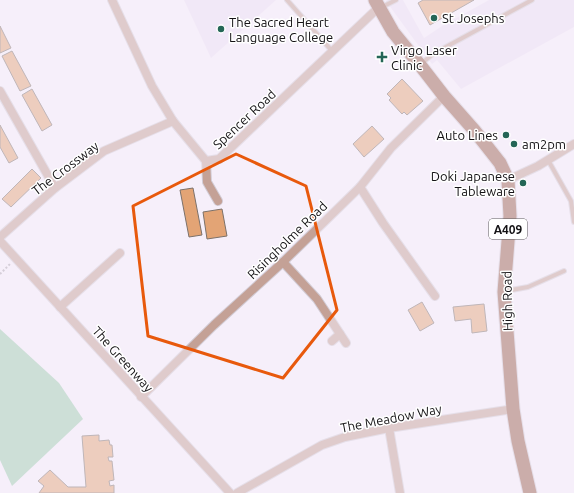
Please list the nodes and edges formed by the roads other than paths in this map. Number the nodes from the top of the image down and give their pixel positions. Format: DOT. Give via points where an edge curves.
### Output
graph roads {
  1 [pos="112,0"];
  2 [pos="287,0"];
  3 [pos="396,0"];
  4 [pos="532,0"];
  5 [pos="378,5"];
  6 [pos="333,51"];
  7 [pos="420,65"];
  8 [pos="0,90"];
  9 [pos="444,96"];
  10 [pos="173,120"];
  11 [pos="574,144"];
  12 [pos="547,160"];
  13 [pos="206,161"];
  14 [pos="508,180"];
  15 [pos="360,187"];
  16 [pos="55,188"];
  17 [pos="218,200"];
  18 [pos="574,222"];
  19 [pos="0,237"];
  20 [pos="0,241"];
  21 [pos="120,253"];
  22 [pos="283,262"];
  23 [pos="564,271"];
  24 [pos="504,292"];
  25 [pos="435,296"];
  26 [pos="60,307"];
  27 [pos="340,334"];
  28 [pos="332,341"];
  29 [pos="346,343"];
  30 [pos="142,397"];
  31 [pos="513,409"];
  32 [pos="389,428"];
  33 [pos="230,493"];
  34 [pos="237,493"];
  35 [pos="400,493"];
  36 [pos="530,493"];
  1 -- 10 [label="street, Spencer Road" via="152,86"];
  2 -- 6 [label="lane"];
  3 -- 5 [label="lane"];
  4 -- 7 [label="lane" via="433,54"];
  5 -- 6 [label="street, Spencer Road"];
  5 -- 7 [label="main road, High Road / A409" via="393,32"];
  6 -- 13 [label="street, Spencer Road" via="219,159"];
  7 -- 9 [label="main road, High Road / A409"];
  8 -- 16 [label="street"];
  9 -- 14 [label="main road, High Road / A409" via="500,163"];
  9 -- 15 [label="street, Risingholme Road" via="391,148"];
  10 -- 13 [label="street, Spencer Road"];
  10 -- 16 [label="street, The Crossway" via="104,151"];
  11 -- 12 [label="street"];
  12 -- 14 [label="street"];
  12 -- 18 [label="lane" via="571,201"];
  13 -- 17 [label="street" via="207,182"];
  14 -- 24 [label="main road, High Road / A409" via="510,216"];
  15 -- 22 [label="street, Risingholme Road"];
  15 -- 25 [label="street"];
  16 -- 19 [label="street, The Crossway"];
  20 -- 26 [label="street, The Greenway"];
  21 -- 26 [label="street"];
  22 -- 27 [label="street" via="317,299"];
  22 -- 30 [label="street, Risingholme Road" via="214,325"];
  23 -- 24 [label="lane" via="528,288"];
  24 -- 31 [label="main road, High Road / A409"];
  26 -- 30 [label="street, The Greenway"];
  27 -- 28 [label="street"];
  27 -- 29 [label="street"];
  30 -- 33 [label="street, The Greenway"];
  31 -- 32 [label="street, The Meadow Way"];
  31 -- 36 [label="main road, High Road / A409"];
  32 -- 34 [label="street, The Meadow Way" via="345,437 322,445"];
  32 -- 35 [label="street"];
}
